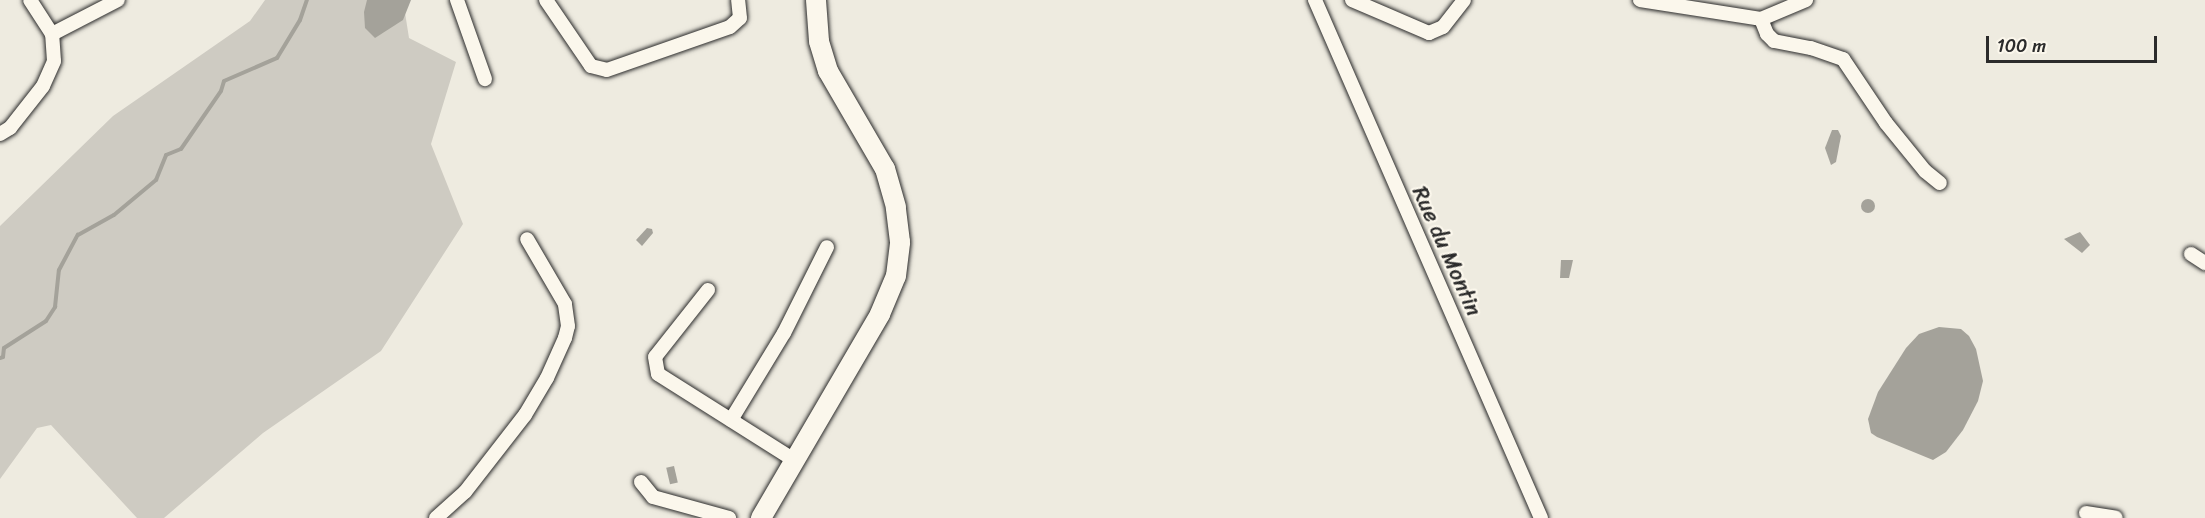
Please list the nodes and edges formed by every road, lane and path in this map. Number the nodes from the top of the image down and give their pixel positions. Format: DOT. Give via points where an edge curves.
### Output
graph roads {
  1 [pos="30,0"];
  2 [pos="118,0"];
  3 [pos="457,0"];
  4 [pos="546,0"];
  5 [pos="738,0"];
  6 [pos="816,0"];
  7 [pos="1315,0"];
  8 [pos="1352,0"];
  9 [pos="1464,0"];
  10 [pos="1640,0"];
  11 [pos="1806,0"];
  12 [pos="1761,19"];
  13 [pos="52,34"];
  14 [pos="485,79"];
  15 [pos="0,134"];
  16 [pos="1940,183"];
  17 [pos="527,239"];
  18 [pos="827,247"];
  19 [pos="2190,254"];
  20 [pos="2205,263"];
  21 [pos="708,290"];
  22 [pos="731,420"];
  23 [pos="794,460"];
  24 [pos="641,482"];
  25 [pos="2086,513"];
  26 [pos="436,518"];
  27 [pos="729,518"];
  28 [pos="761,518"];
  29 [pos="1541,518"];
  30 [pos="2116,518"];
  1 -- 13 [label="street"];
  2 -- 13 [label="street"];
  3 -- 14 [label="street"];
  4 -- 5 [label="street" via="591,66 607,70 730,27 740,18"];
  6 -- 23 [label="street" via="819,41 828,71 885,169 896,207 900,242 896,276 880,314"];
  7 -- 29 [label="street, Rue du Montin"];
  8 -- 9 [label="street" via="1429,33 1443,27"];
  10 -- 12 [label="street"];
  11 -- 12 [label="street"];
  12 -- 16 [label="street" via="1774,41 1843,59 1886,123 1925,171"];
  13 -- 15 [label="street" via="54,61 43,86"];
  17 -- 26 [label="street" via="565,304 565,338 525,415 465,492"];
  18 -- 22 [label="street" via="784,333"];
  19 -- 20 [label="street"];
  21 -- 22 [label="street" via="655,357 658,374"];
  22 -- 23 [label="street"];
  23 -- 28 [label="street"];
  24 -- 27 [label="street" via="653,496"];
  25 -- 30 [label="street"];
}
